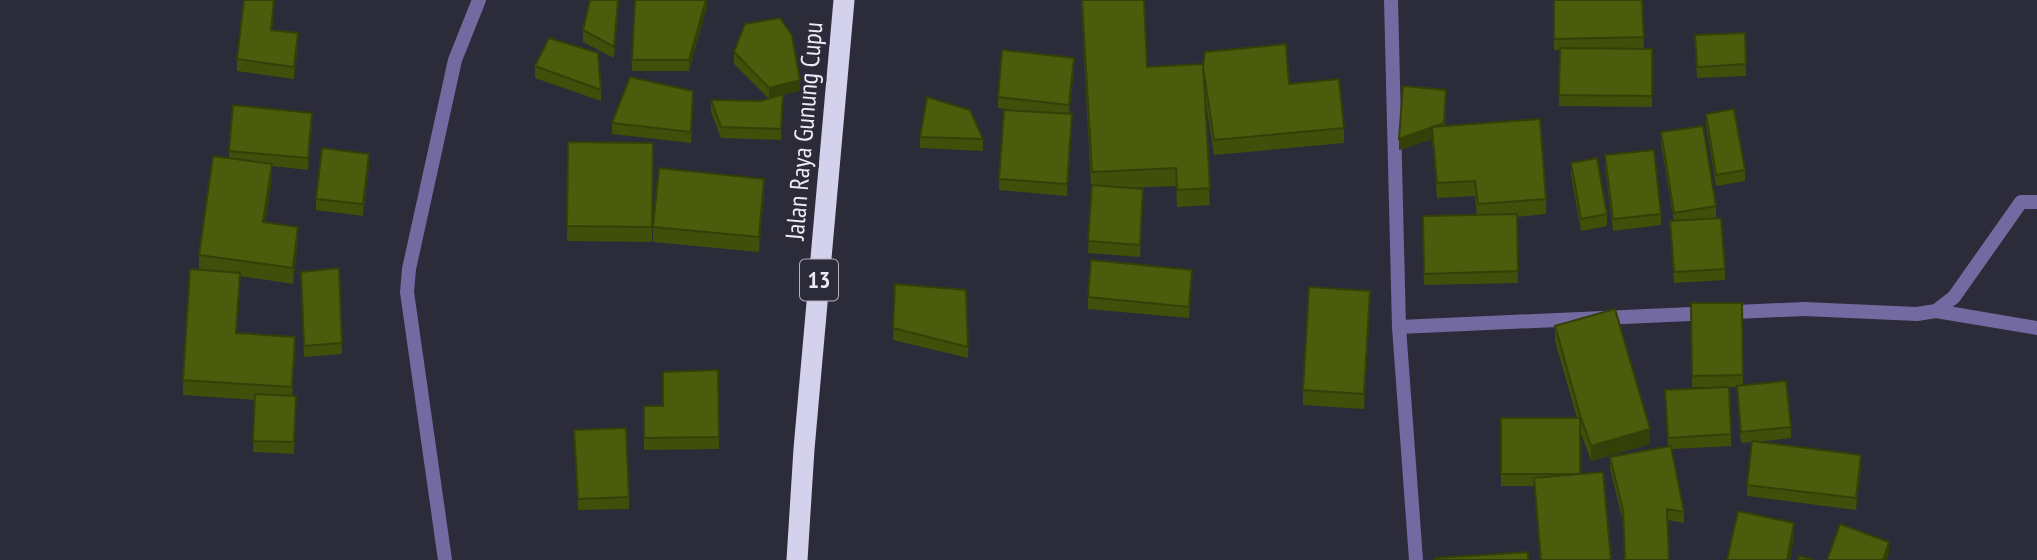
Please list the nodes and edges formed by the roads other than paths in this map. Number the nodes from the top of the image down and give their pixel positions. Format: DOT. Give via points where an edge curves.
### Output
graph roads {
  1 [pos="479,0"];
  2 [pos="844,0"];
  3 [pos="1391,0"];
  4 [pos="2037,202"];
  5 [pos="1936,311"];
  6 [pos="1399,327"];
  7 [pos="2037,328"];
  8 [pos="445,560"];
  9 [pos="797,560"];
  10 [pos="1416,560"];
  1 -- 8 [label="street" via="454,60 407,292"];
  2 -- 9 [label="highway, Jalan Raya Gunung Cupu / 13"];
  3 -- 6 [label="street"];
  4 -- 5 [label="street" via="2021,202 1954,297"];
  5 -- 6 [label="street" via="1804,309"];
  5 -- 7 [label="street"];
  6 -- 10 [label="street"];
}
